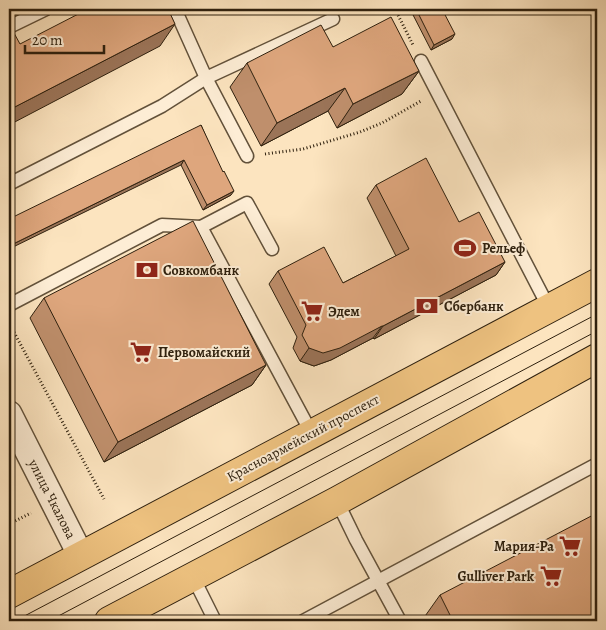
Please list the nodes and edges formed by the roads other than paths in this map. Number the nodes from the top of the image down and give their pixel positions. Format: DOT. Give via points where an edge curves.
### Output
graph roads {
  1 [pos="46,9"];
  2 [pos="175,9"];
  3 [pos="333,19"];
  4 [pos="9,27"];
  5 [pos="421,61"];
  6 [pos="206,78"];
  7 [pos="247,156"];
  8 [pos="9,184"];
  9 [pos="201,227"];
  10 [pos="272,249"];
  11 [pos="597,283"];
  12 [pos="9,305"];
  13 [pos="549,308"];
  14 [pos="597,358"];
  15 [pos="9,414"];
  16 [pos="312,434"];
  17 [pos="597,464"];
  18 [pos="337,501"];
  19 [pos="81,556"];
  20 [pos="193,577"];
  21 [pos="379,581"];
  22 [pos="9,594"];
  23 [pos="108,621"];
  24 [pos="215,621"];
  25 [pos="303,621"];
  26 [pos="400,621"];
  1 -- 4 [label="lane"];
  2 -- 6 [label="lane"];
  3 -- 6 [label="lane"];
  5 -- 13 [label="lane"];
  6 -- 7 [label="lane"];
  6 -- 8 [label="lane" via="162,106"];
  9 -- 10 [label="lane" via="247,203"];
  9 -- 12 [label="lane" via="162,225"];
  9 -- 16 [label="lane"];
  11 -- 13 [label="main road, Красноармейский проспект"];
  13 -- 16 [label="main road, Красноармейский проспект"];
  14 -- 18 [label="main road"];
  15 -- 19 [label="street, улица Чкалова"];
  16 -- 19 [label="main road, Красноармейский проспект"];
  17 -- 21 [label="lane"];
  18 -- 20 [label="main road"];
  18 -- 21 [label="lane"];
  19 -- 22 [label="main road, Красноармейский проспект"];
  20 -- 23 [label="main road"];
  20 -- 24 [label="lane"];
  21 -- 25 [label="lane"];
  21 -- 26 [label="lane"];
}
